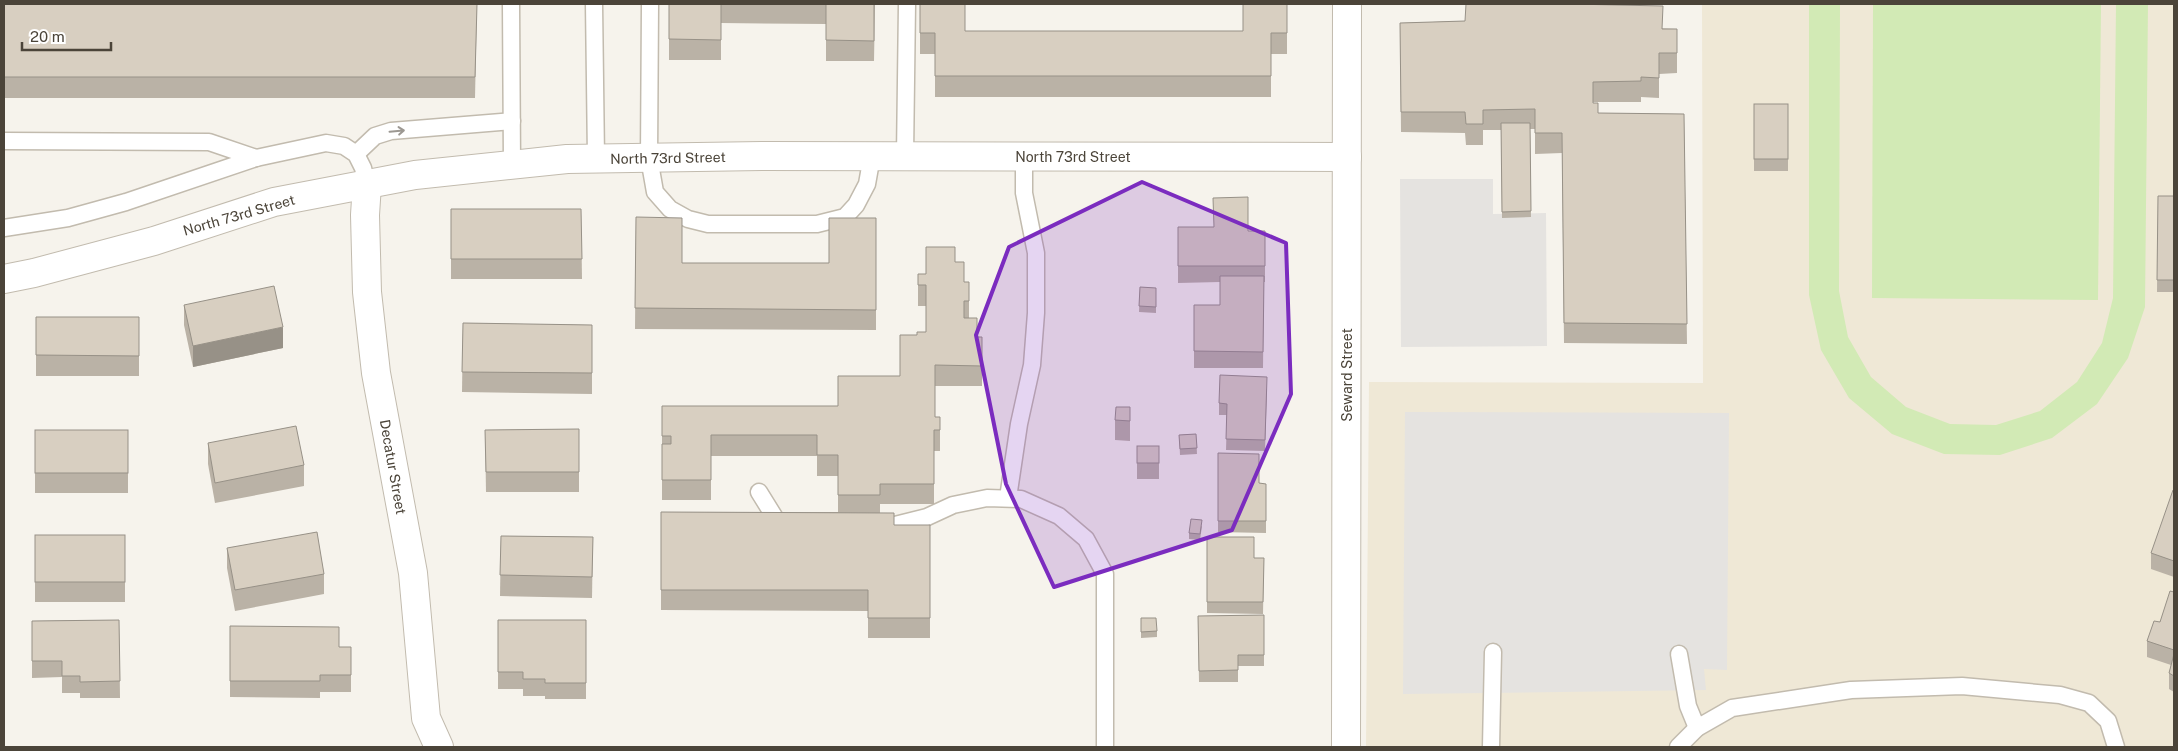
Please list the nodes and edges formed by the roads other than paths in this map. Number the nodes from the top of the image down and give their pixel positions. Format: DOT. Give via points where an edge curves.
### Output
graph roads {
  1 [pos="510,4"];
  2 [pos="594,4"];
  3 [pos="650,4"];
  4 [pos="907,4"];
  5 [pos="1347,4"];
  6 [pos="512,121"];
  7 [pos="4,141"];
  8 [pos="356,154"];
  9 [pos="872,156"];
  10 [pos="905,156"];
  11 [pos="1024,156"];
  12 [pos="1347,157"];
  13 [pos="256,158"];
  14 [pos="649,158"];
  15 [pos="596,159"];
  16 [pos="512,165"];
  17 [pos="367,184"];
  18 [pos="4,228"];
  19 [pos="4,279"];
  20 [pos="759,492"];
  21 [pos="1008,498"];
  22 [pos="806,522"];
  23 [pos="853,524"];
  24 [pos="1493,652"];
  25 [pos="1679,654"];
  26 [pos="1697,728"];
  27 [pos="439,747"];
  28 [pos="1105,747"];
  29 [pos="1346,747"];
  30 [pos="1491,747"];
  31 [pos="1678,747"];
  32 [pos="2116,747"];
  1 -- 6 [label="lane"];
  2 -- 15 [label="lane"];
  3 -- 14 [label="lane"];
  4 -- 10 [label="lane"];
  5 -- 12 [label="street, Seward Street"];
  8 -- 6 [label="lane, one-way" via="375,136 392,131"];
  6 -- 16 [label="lane"];
  7 -- 13 [label="lane" via="209,142"];
  8 -- 13 [label="lane" via="344,146 326,143"];
  8 -- 17 [label="lane"];
  9 -- 10 [label="street, North 73rd Street"];
  9 -- 14 [label="street, North 73rd Street"];
  9 -- 14 [label="lane" via="867,184 856,206 845,217 817,224 708,224 688,219 670,209 654,192"];
  10 -- 11 [label="street, North 73rd Street"];
  11 -- 12 [label="street, North 73rd Street"];
  11 -- 21 [label="lane" via="1024,193 1036,253 1036,313 1032,365"];
  12 -- 29 [label="street, Seward Street"];
  13 -- 18 [label="lane" via="126,202 68,218"];
  14 -- 15 [label="street, North 73rd Street"];
  15 -- 16 [label="street, North 73rd Street"];
  16 -- 17 [label="street, North 73rd Street" via="415,175"];
  17 -- 19 [label="street, North 73rd Street" via="274,202 154,241"];
  17 -- 27 [label="street, Decatur Street" via="367,292 376,373 413,573 426,718"];
  20 -- 22 [label="lane" via="777,521"];
  21 -- 23 [label="lane" via="987,498 953,505 928,517 891,526"];
  21 -- 28 [label="lane" via="1021,499 1058,516 1086,538 1105,574"];
  24 -- 30 [label="lane"];
  25 -- 26 [label="lane" via="1688,706"];
  26 -- 31 [label="lane"];
  26 -- 32 [label="lane" via="1732,708 1851,690 1962,686 2060,695 2089,703 2108,721"];
}
